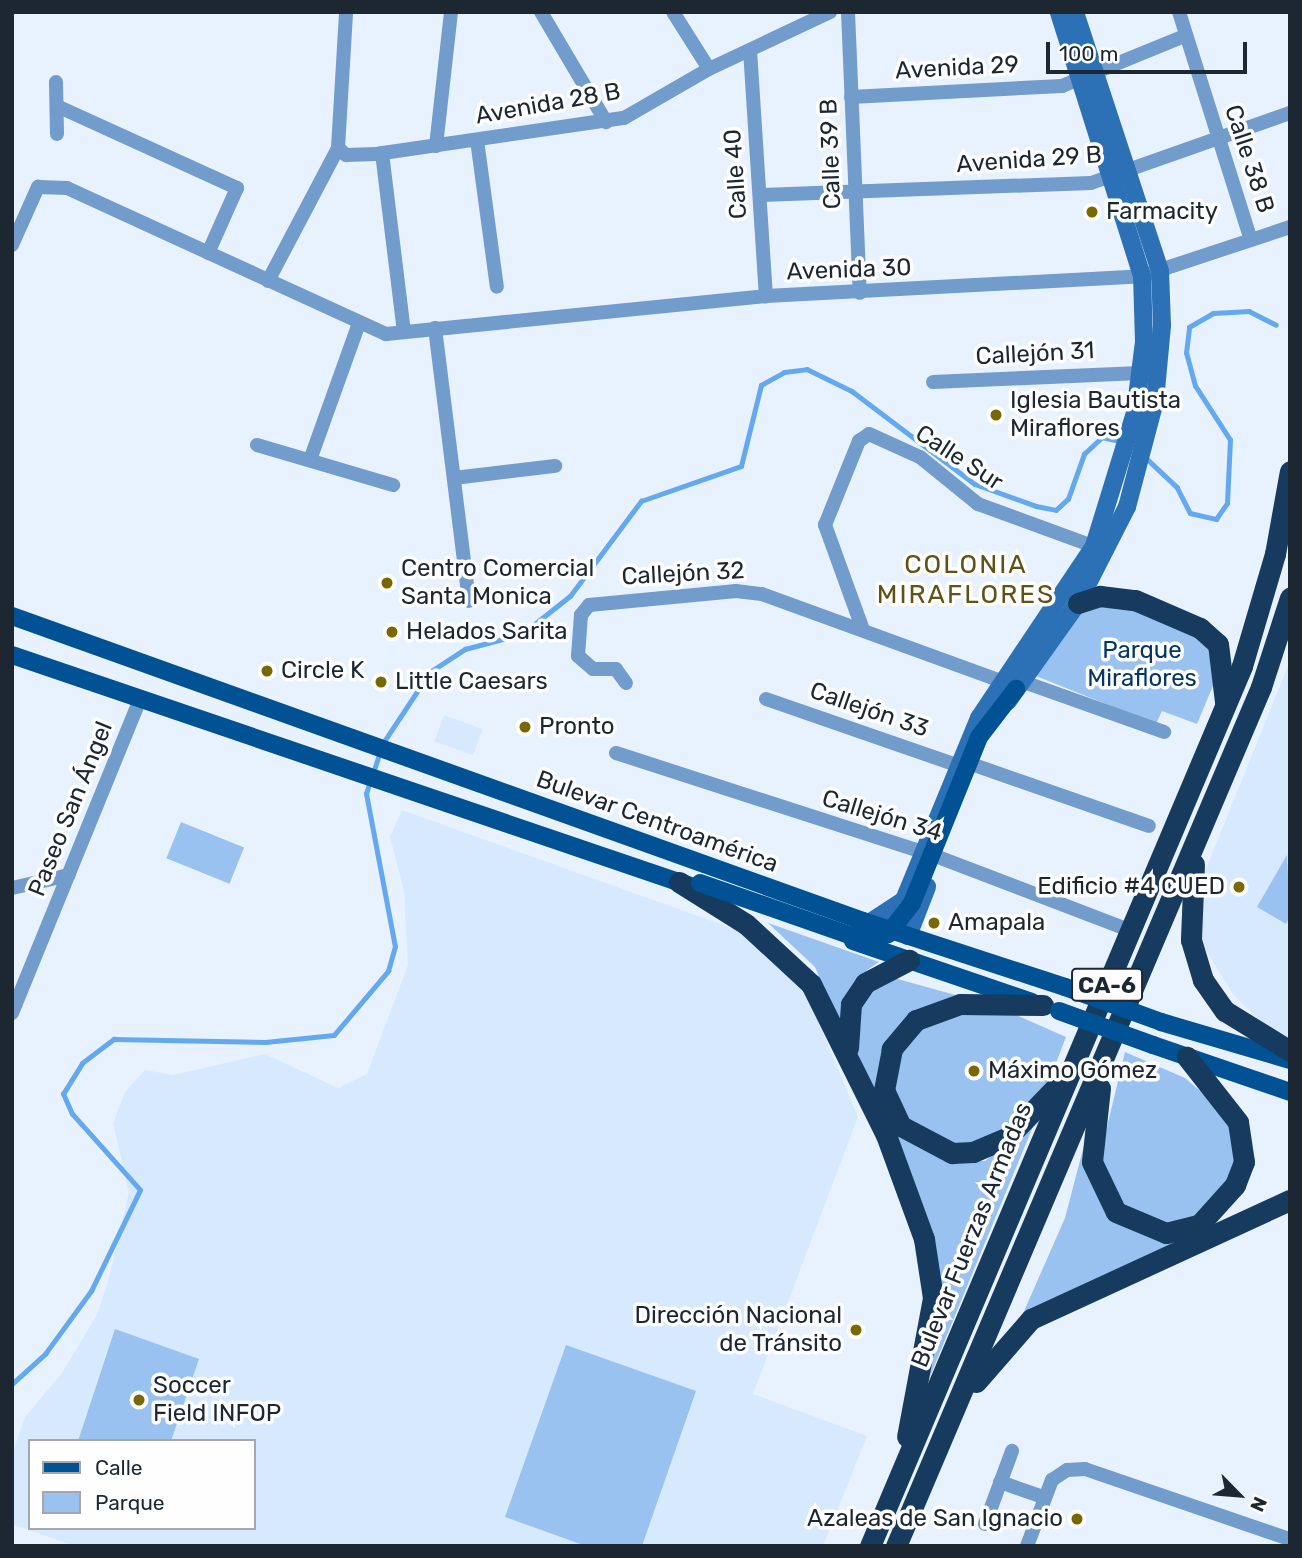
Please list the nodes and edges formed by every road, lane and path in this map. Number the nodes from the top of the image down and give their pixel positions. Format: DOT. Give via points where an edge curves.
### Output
graph roads {
  1 [pos="346,12"];
  2 [pos="451,12"];
  3 [pos="541,12"];
  4 [pos="673,12"];
  5 [pos="830,12"];
  6 [pos="848,12"];
  7 [pos="1059,12"];
  8 [pos="1075,12"];
  9 [pos="1179,12"];
  10 [pos="1182,37"];
  11 [pos="750,50"];
  12 [pos="709,69"];
  13 [pos="1084,77"];
  14 [pos="56,82"];
  15 [pos="851,97"];
  16 [pos="57,106"];
  17 [pos="1290,113"];
  18 [pos="606,122"];
  19 [pos="57,134"];
  20 [pos="1221,139"];
  21 [pos="477,140"];
  22 [pos="436,146"];
  23 [pos="338,148"];
  24 [pos="382,153"];
  25 [pos="1126,173"];
  26 [pos="1109,179"];
  27 [pos="855,194"];
  28 [pos="761,195"];
  29 [pos="1290,227"];
  30 [pos="1251,240"];
  31 [pos="12,245"];
  32 [pos="208,253"];
  33 [pos="1160,271"];
  34 [pos="1142,276"];
  35 [pos="268,282"];
  36 [pos="496,287"];
  37 [pos="860,293"];
  38 [pos="766,296"];
  39 [pos="358,326"];
  40 [pos="435,328"];
  41 [pos="404,332"];
  42 [pos="1140,373"];
  43 [pos="933,382"];
  44 [pos="1138,440"];
  45 [pos="257,445"];
  46 [pos="310,460"];
  47 [pos="555,466"];
  48 [pos="1290,471"];
  49 [pos="454,478"];
  50 [pos="393,485"];
  51 [pos="1101,549"];
  52 [pos="1290,598"];
  53 [pos="1071,600"];
  54 [pos="469,601"];
  55 [pos="12,616"];
  56 [pos="863,630"];
  57 [pos="12,655"];
  58 [pos="626,683"];
  59 [pos="1013,684"];
  60 [pos="140,699"];
  61 [pos="766,699"];
  62 [pos="1226,707"];
  63 [pos="1164,732"];
  64 [pos="616,753"];
  65 [pos="966,765"];
  66 [pos="1149,826"];
  67 [pos="1195,845"];
  68 [pos="930,856"];
  69 [pos="69,876"];
  70 [pos="689,883"];
  71 [pos="12,888"];
  72 [pos="869,923"];
  73 [pos="1132,931"];
  74 [pos="908,936"];
  75 [pos="909,960"];
  76 [pos="1051,1008"];
  77 [pos="12,1013"];
  78 [pos="1290,1051"];
  79 [pos="848,1054"];
  80 [pos="1187,1057"];
  81 [pos="1290,1060"];
  82 [pos="1102,1068"];
  83 [pos="1068,1072"];
  84 [pos="1290,1092"];
  85 [pos="1290,1200"];
  86 [pos="951,1418"];
  87 [pos="1012,1451"];
  88 [pos="1000,1482"];
  89 [pos="896,1490"];
  90 [pos="1043,1497"];
  91 [pos="985,1524"];
  92 [pos="1289,1539"];
  93 [pos="870,1546"];
  94 [pos="897,1546"];
  95 [pos="1027,1546"];
  96 [pos="1286,1546"];
  1 -- 23 [label="street"];
  2 -- 22 [label="street"];
  3 -- 18 [label="street"];
  4 -- 12 [label="street"];
  5 -- 11 [label="street, Avenida 28 B"];
  6 -- 15 [label="street, Calle 39 B"];
  7 -- 13 [label="street"];
  8 -- 13 [label="street"];
  9 -- 10 [label="street, Calle 38 B"];
  10 -- 13 [label="street, Avenida 29"];
  10 -- 20 [label="street, Calle 38 B"];
  11 -- 12 [label="street, Avenida 28 B"];
  11 -- 28 [label="street, Calle 40"];
  12 -- 18 [label="street, Avenida 28 B" via="624,118"];
  13 -- 15 [label="street, Avenida 29"];
  13 -- 25 [label="street"];
  13 -- 26 [label="street"];
  14 -- 16 [label="street"];
  15 -- 27 [label="street, Calle 39 B"];
  16 -- 19 [label="street"];
  16 -- 32 [label="street" via="237,188"];
  17 -- 20 [label="street, Avenida 29 B"];
  18 -- 21 [label="street, Avenida 28 B"];
  20 -- 25 [label="street, Avenida 29 B"];
  20 -- 30 [label="street, Calle 38 B"];
  21 -- 22 [label="street, Avenida 28 B"];
  21 -- 36 [label="street"];
  22 -- 24 [label="street, Avenida 28 B"];
  23 -- 24 [label="street, Avenida 28 B" via="346,155"];
  23 -- 35 [label="street"];
  24 -- 41 [label="street"];
  25 -- 26 [label="street, Avenida 29 B"];
  25 -- 33 [label="street"];
  26 -- 27 [label="street, Avenida 29 B"];
  26 -- 34 [label="street"];
  27 -- 28 [label="street, Avenida 29 B"];
  27 -- 37 [label="street, Calle 39 B"];
  28 -- 38 [label="street, Calle 40"];
  29 -- 30 [label="street, Avenida 30"];
  30 -- 33 [label="street, Avenida 30"];
  31 -- 32 [label="street, Avenida 30" via="28,202 38,187 50,184"];
  32 -- 35 [label="street, Avenida 30"];
  33 -- 34 [label="street, Avenida 30"];
  33 -- 44 [label="street" via="1162,325"];
  34 -- 37 [label="street, Avenida 30"];
  34 -- 42 [label="street"];
  35 -- 39 [label="street, Avenida 30"];
  37 -- 38 [label="street, Avenida 30"];
  38 -- 40 [label="street, Avenida 30"];
  39 -- 41 [label="street, Avenida 30"];
  39 -- 46 [label="street"];
  40 -- 41 [label="street, Avenida 30"];
  40 -- 49 [label="street"];
  42 -- 43 [label="street, Callejón 31"];
  42 -- 44 [label="street"];
  44 -- 51 [label="street" via="1124,457"];
  44 -- 51 [label="street" via="1139,470"];
  45 -- 46 [label="street"];
  46 -- 50 [label="street"];
  47 -- 49 [label="street"];
  48 -- 62 [label="highway, Bulevar Fuerzas Armadas / CA-6" via="1265,594"];
  49 -- 54 [label="street"];
  51 -- 53 [label="street"];
  51 -- 56 [label="street, Calle Sur" via="978,504 920,457 869,434 859,441 825,524"];
  52 -- 67 [label="highway, Bulevar Fuerzas Armadas / CA-6" via="1261,687"];
  53 -- 59 [label="street"];
  53 -- 62 [label="highway" via="1101,596 1135,600 1200,628 1218,645"];
  55 -- 72 [label="main road, Bulevar Centroamérica"];
  56 -- 58 [label="street, Callejón 32" via="762,594 736,591 589,605 581,615 578,656 593,669 616,669"];
  56 -- 59 [label="street, Callejón 32"];
  57 -- 60 [label="main road, Bulevar Centroamérica"];
  59 -- 63 [label="street, Callejón 32"];
  59 -- 65 [label="street"];
  59 -- 70 [label="main road, bridge" via="979,737 912,903 888,934 870,940 849,935"];
  60 -- 69 [label="street, Paseo San Ángel"];
  60 -- 70 [label="main road, Bulevar Centroamérica"];
  61 -- 65 [label="street, Callejón 33"];
  62 -- 73 [label="highway, Bulevar Fuerzas Armadas / CA-6"];
  64 -- 68 [label="street, Callejón 34"];
  65 -- 66 [label="street, Callejón 33"];
  65 -- 68 [label="street"];
  67 -- 78 [label="highway" via="1191,940 1203,980 1225,1011"];
  67 -- 82 [label="highway, Bulevar Fuerzas Armadas / CA-6"];
  68 -- 72 [label="street" via="904,900"];
  68 -- 73 [label="street, Callejón 34"];
  68 -- 74 [label="street"];
  69 -- 71 [label="street"];
  69 -- 77 [label="street, Paseo San Ángel"];
  70 -- 75 [label="main road, Bulevar Centroamérica"];
  70 -- 79 [label="highway" via="746,925 811,984"];
  72 -- 74 [label="main road, Bulevar Centroamérica"];
  73 -- 83 [label="highway, Bulevar Fuerzas Armadas / CA-6"];
  74 -- 81 [label="main road, Bulevar Centroamérica, bridge" via="1161,1022"];
  75 -- 76 [label="main road, Bulevar Centroamérica"];
  75 -- 79 [label="highway" via="865,983 848,1017"];
  76 -- 80 [label="main road, Bulevar Centroamérica, bridge"];
  76 -- 83 [label="highway" via="960,1004 916,1020 892,1049 884,1090 912,1136 952,1153 973,1152 1008,1137"];
  79 -- 89 [label="highway" via="886,1135 924,1239 933,1298"];
  80 -- 82 [label="highway" via="1238,1122 1244,1162 1219,1208 1199,1225 1166,1233 1116,1212 1092,1162"];
  80 -- 84 [label="main road, Bulevar Centroamérica"];
  82 -- 86 [label="highway, Bulevar Fuerzas Armadas / CA-6"];
  83 -- 89 [label="highway, Bulevar Fuerzas Armadas / CA-6"];
  85 -- 86 [label="highway" via="1031,1319 1005,1343"];
  86 -- 94 [label="highway, Bulevar Fuerzas Armadas / CA-6"];
  87 -- 88 [label="street"];
  88 -- 90 [label="street"];
  88 -- 91 [label="street"];
  89 -- 93 [label="highway, Bulevar Fuerzas Armadas / CA-6"];
  90 -- 92 [label="street" via="1067,1470 1085,1469"];
  90 -- 95 [label="street"];
  92 -- 96 [label="street"];
}
